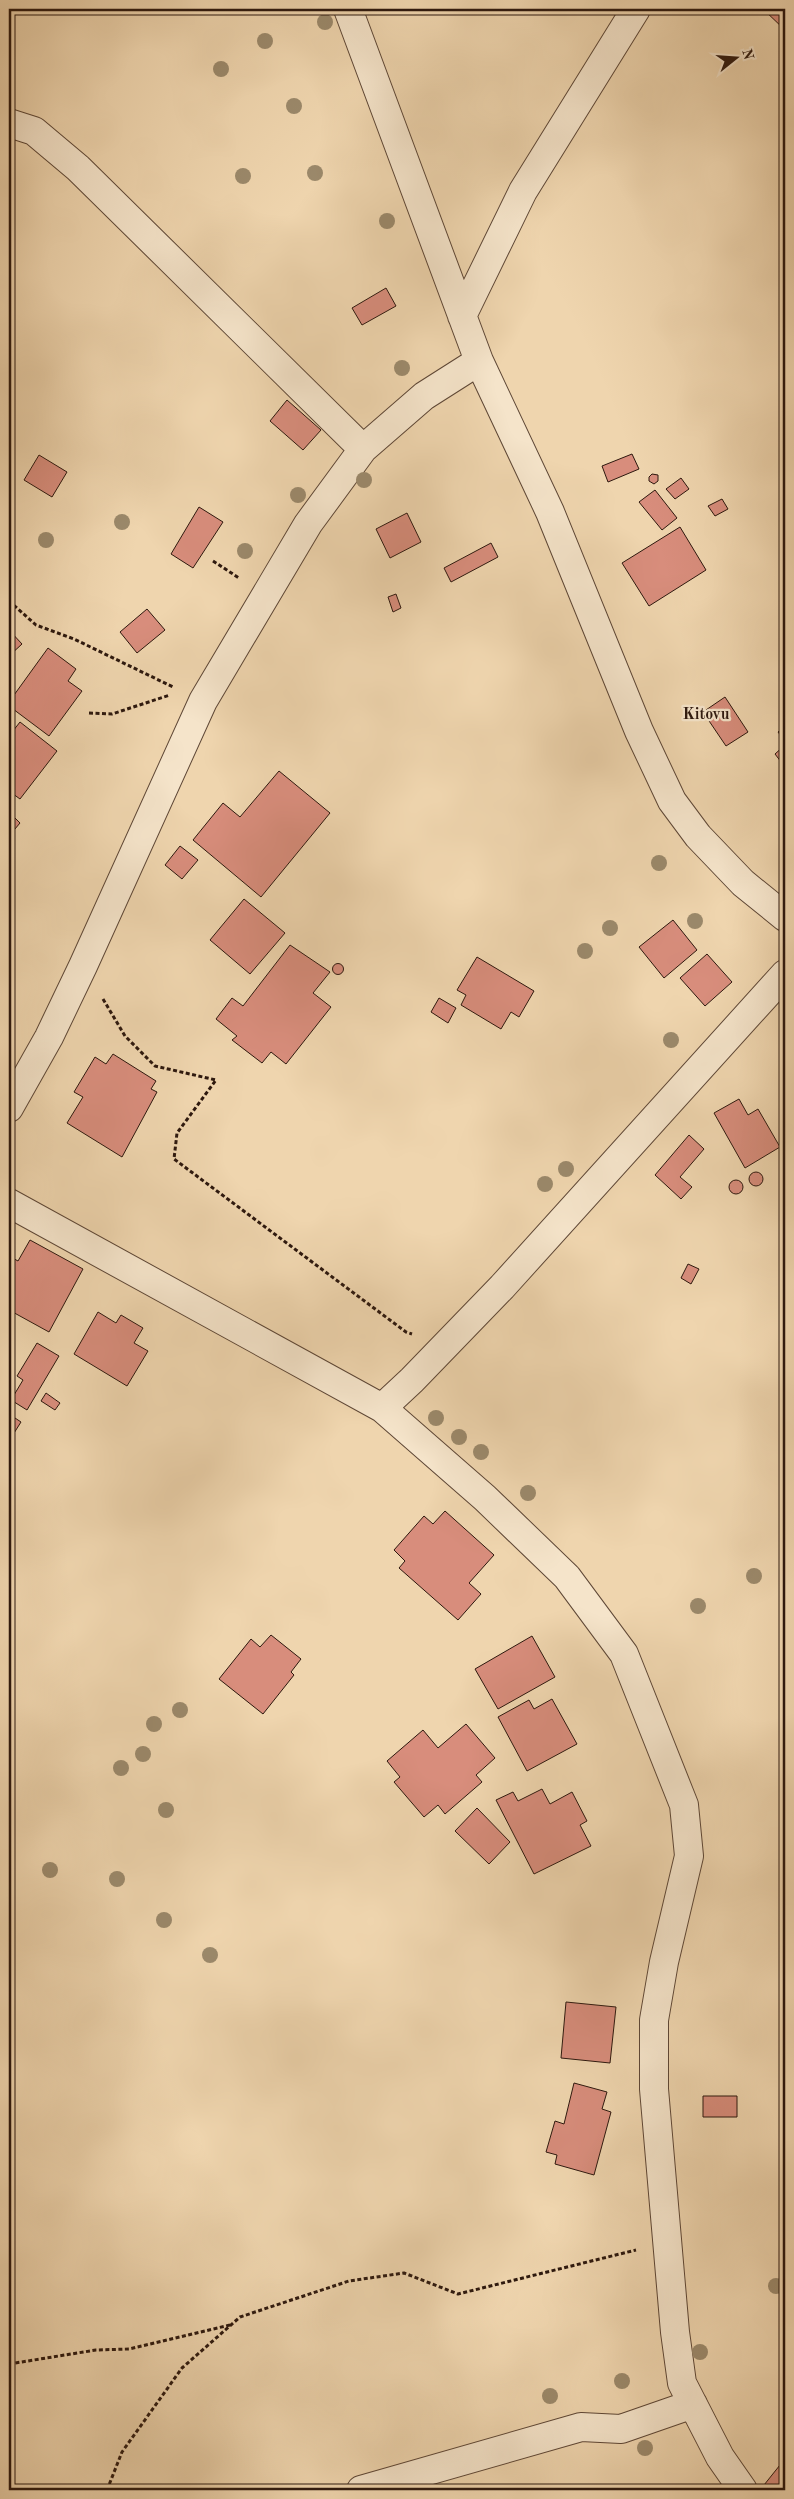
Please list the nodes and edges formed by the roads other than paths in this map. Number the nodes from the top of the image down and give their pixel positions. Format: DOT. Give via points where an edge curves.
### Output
graph roads {
  1 [pos="348,9"];
  2 [pos="636,9"];
  3 [pos="9,123"];
  4 [pos="462,316"];
  5 [pos="479,361"];
  6 [pos="363,449"];
  7 [pos="785,917"];
  8 [pos="785,974"];
  9 [pos="9,1108"];
  10 [pos="9,1204"];
  11 [pos="382,1408"];
  12 [pos="693,2404"];
  13 [pos="361,2490"];
  14 [pos="743,2490"];
  1 -- 4 [label="street"];
  2 -- 4 [label="street" via="522,191"];
  3 -- 6 [label="street" via="34,131 78,168"];
  4 -- 5 [label="street"];
  5 -- 6 [label="street" via="424,396"];
  5 -- 7 [label="street" via="550,512 639,731 672,801 698,836 743,883"];
  6 -- 9 [label="street" via="308,524 192,696 83,966"];
  8 -- 11 [label="street" via="502,1287"];
  10 -- 11 [label="street"];
  11 -- 12 [label="street" via="567,1577 624,1654 684,1805 689,1856 654,2020 654,2089 666,2243 682,2383"];
  12 -- 13 [label="street" via="622,2429 581,2427"];
  12 -- 14 [label="street" via="720,2457"];
}
